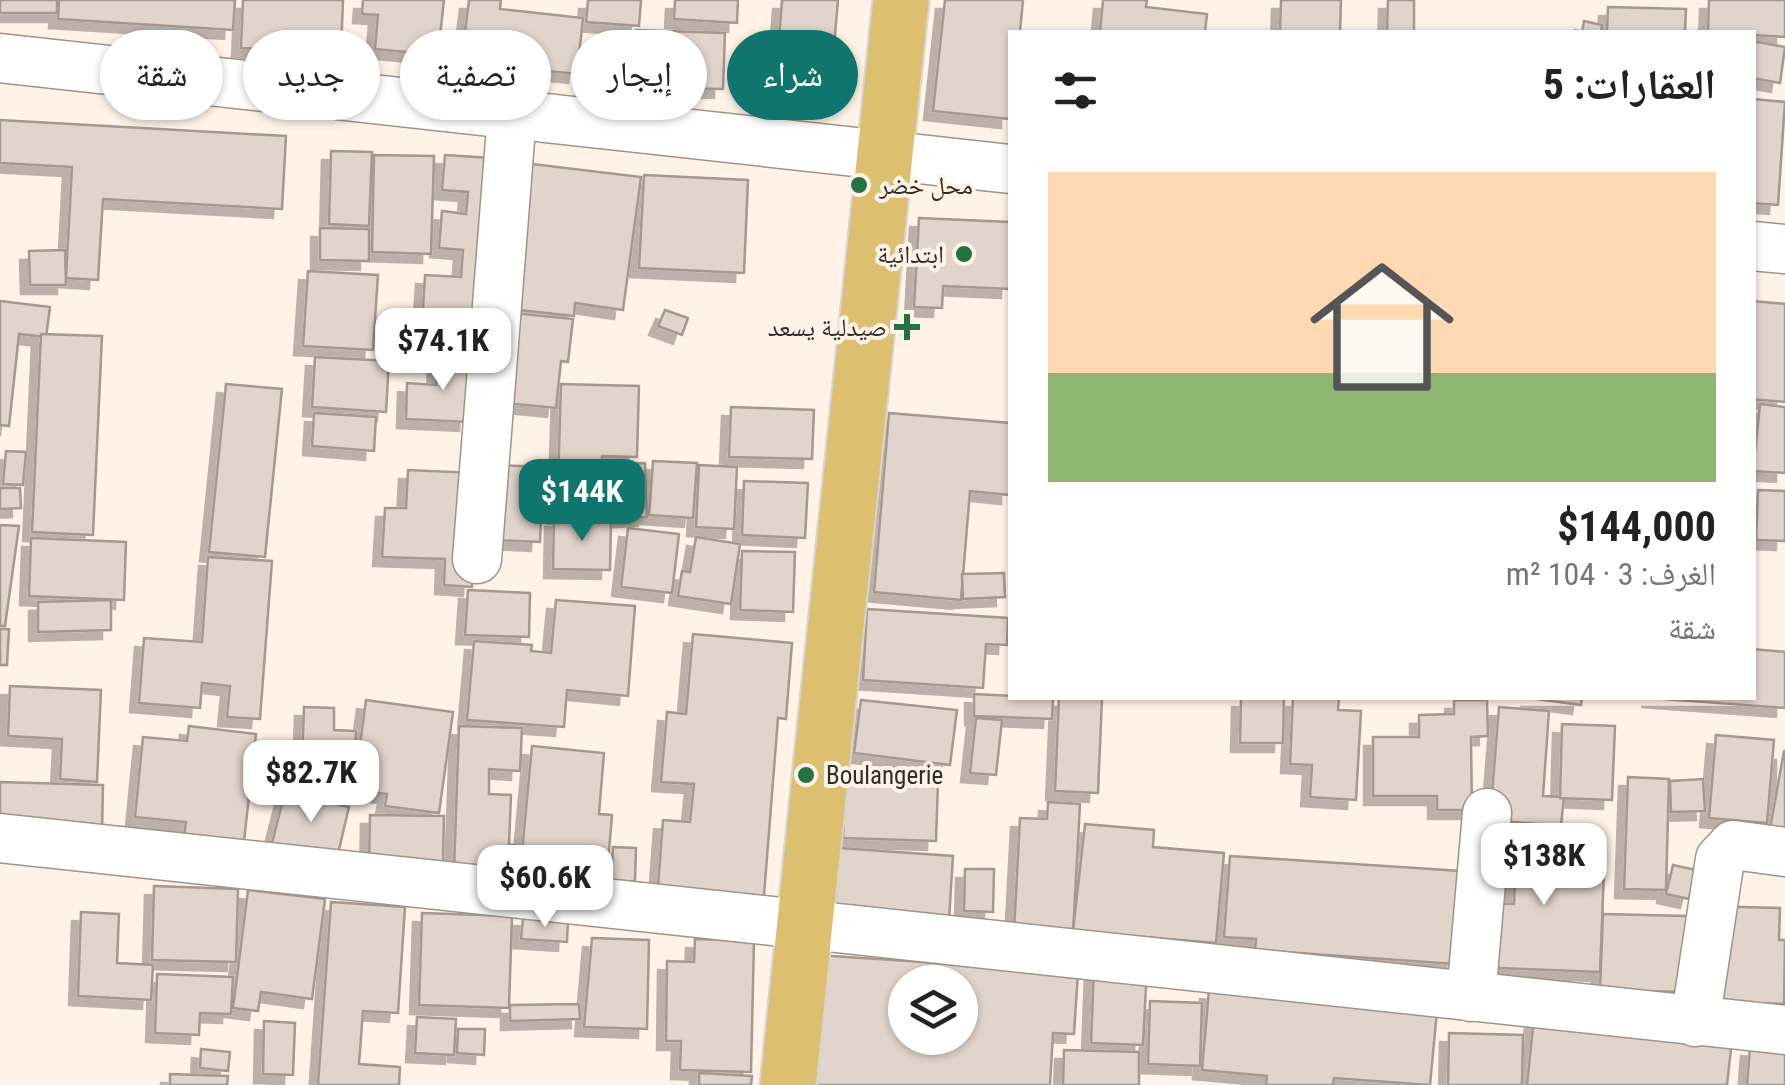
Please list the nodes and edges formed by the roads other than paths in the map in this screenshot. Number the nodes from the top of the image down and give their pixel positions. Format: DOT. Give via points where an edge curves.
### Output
graph roads {
  1 [pos="902,0"];
  2 [pos="0,58"];
  3 [pos="400,103"];
  4 [pos="512,120"];
  5 [pos="549,120"];
  6 [pos="884,156"];
  7 [pos="1008,169"];
  8 [pos="1756,246"];
  9 [pos="1785,249"];
  10 [pos="477,559"];
  11 [pos="1487,813"];
  12 [pos="0,838"];
  13 [pos="1785,852"];
  14 [pos="804,928"];
  15 [pos="1471,997"];
  16 [pos="1695,1022"];
  17 [pos="1785,1030"];
  18 [pos="788,1085"];
  1 -- 6 [label="main road"];
  2 -- 3 [label="street"];
  4 -- 10 [label="street"];
  5 -- 6 [label="street"];
  6 -- 7 [label="street"];
  6 -- 14 [label="main road"];
  8 -- 9 [label="street"];
  11 -- 15 [label="street"];
  12 -- 14 [label="street"];
  13 -- 16 [label="street" via="1733,845 1720,859"];
  14 -- 15 [label="street"];
  14 -- 18 [label="main road"];
  15 -- 16 [label="street"];
  16 -- 17 [label="street"];
}
